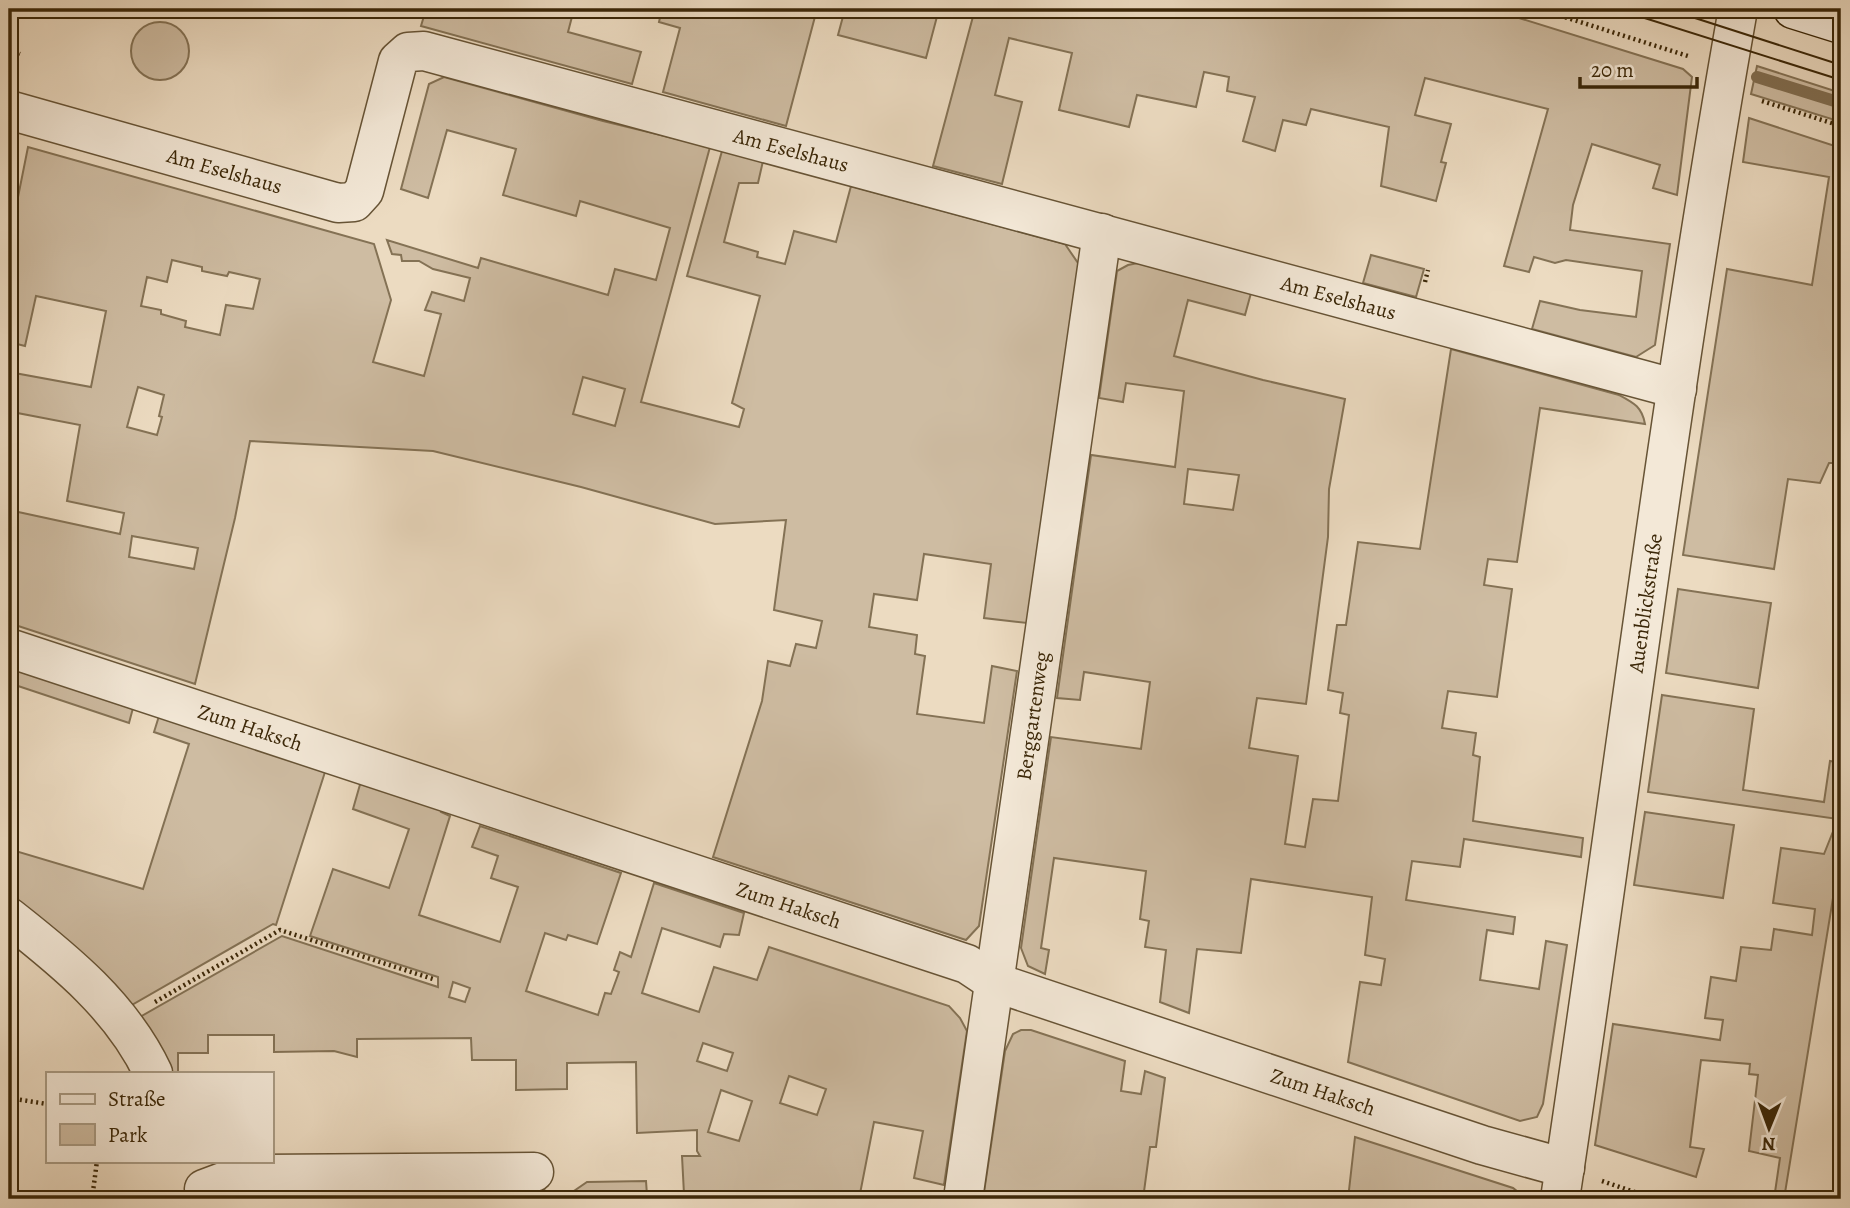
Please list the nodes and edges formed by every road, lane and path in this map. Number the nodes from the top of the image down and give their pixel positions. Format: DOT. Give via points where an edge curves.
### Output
graph roads {
  1 [pos="1539,9"];
  2 [pos="1738,9"];
  3 [pos="1793,9"];
  4 [pos="1841,24"];
  5 [pos="9,50"];
  6 [pos="20,54"];
  7 [pos="1723,89"];
  8 [pos="9,110"];
  9 [pos="1841,126"];
  10 [pos="1102,233"];
  11 [pos="1677,390"];
  12 [pos="9,648"];
  13 [pos="9,917"];
  14 [pos="433,979"];
  15 [pos="994,982"];
  16 [pos="122,1024"];
  17 [pos="152,1072"];
  18 [pos="9,1098"];
  19 [pos="46,1104"];
  20 [pos="97,1162"];
  21 [pos="534,1172"];
  22 [pos="201,1183"];
  23 [pos="1562,1184"];
  24 [pos="92,1199"];
  25 [pos="962,1199"];
  26 [pos="1655,1199"];
  1 -- 7 [label="path" via="1690,56"];
  2 -- 7 [label="street, Auenblickstraße"];
  3 -- 4 [label="street"];
  5 -- 6 [label="path"];
  7 -- 9 [label="path"];
  7 -- 11 [label="street, Auenblickstraße"];
  8 -- 10 [label="street, Am Eselshaus" via="338,202 354,202 364,191 398,61 408,52 424,51"];
  10 -- 11 [label="street, Am Eselshaus"];
  10 -- 15 [label="street, Berggartenweg"];
  11 -- 23 [label="street, Auenblickstraße"];
  12 -- 15 [label="street, Zum Haksch" via="967,964"];
  13 -- 16 [label="street" via="79,974"];
  14 -- 16 [label="path" via="280,930"];
  15 -- 23 [label="street, Zum Haksch" via="1482,1145"];
  15 -- 25 [label="street, Berggartenweg"];
  16 -- 17 [label="street"];
  18 -- 19 [label="path"];
  20 -- 24 [label="path"];
  21 -- 22 [label="street" via="261,1174"];
  23 -- 26 [label="path"];
}
